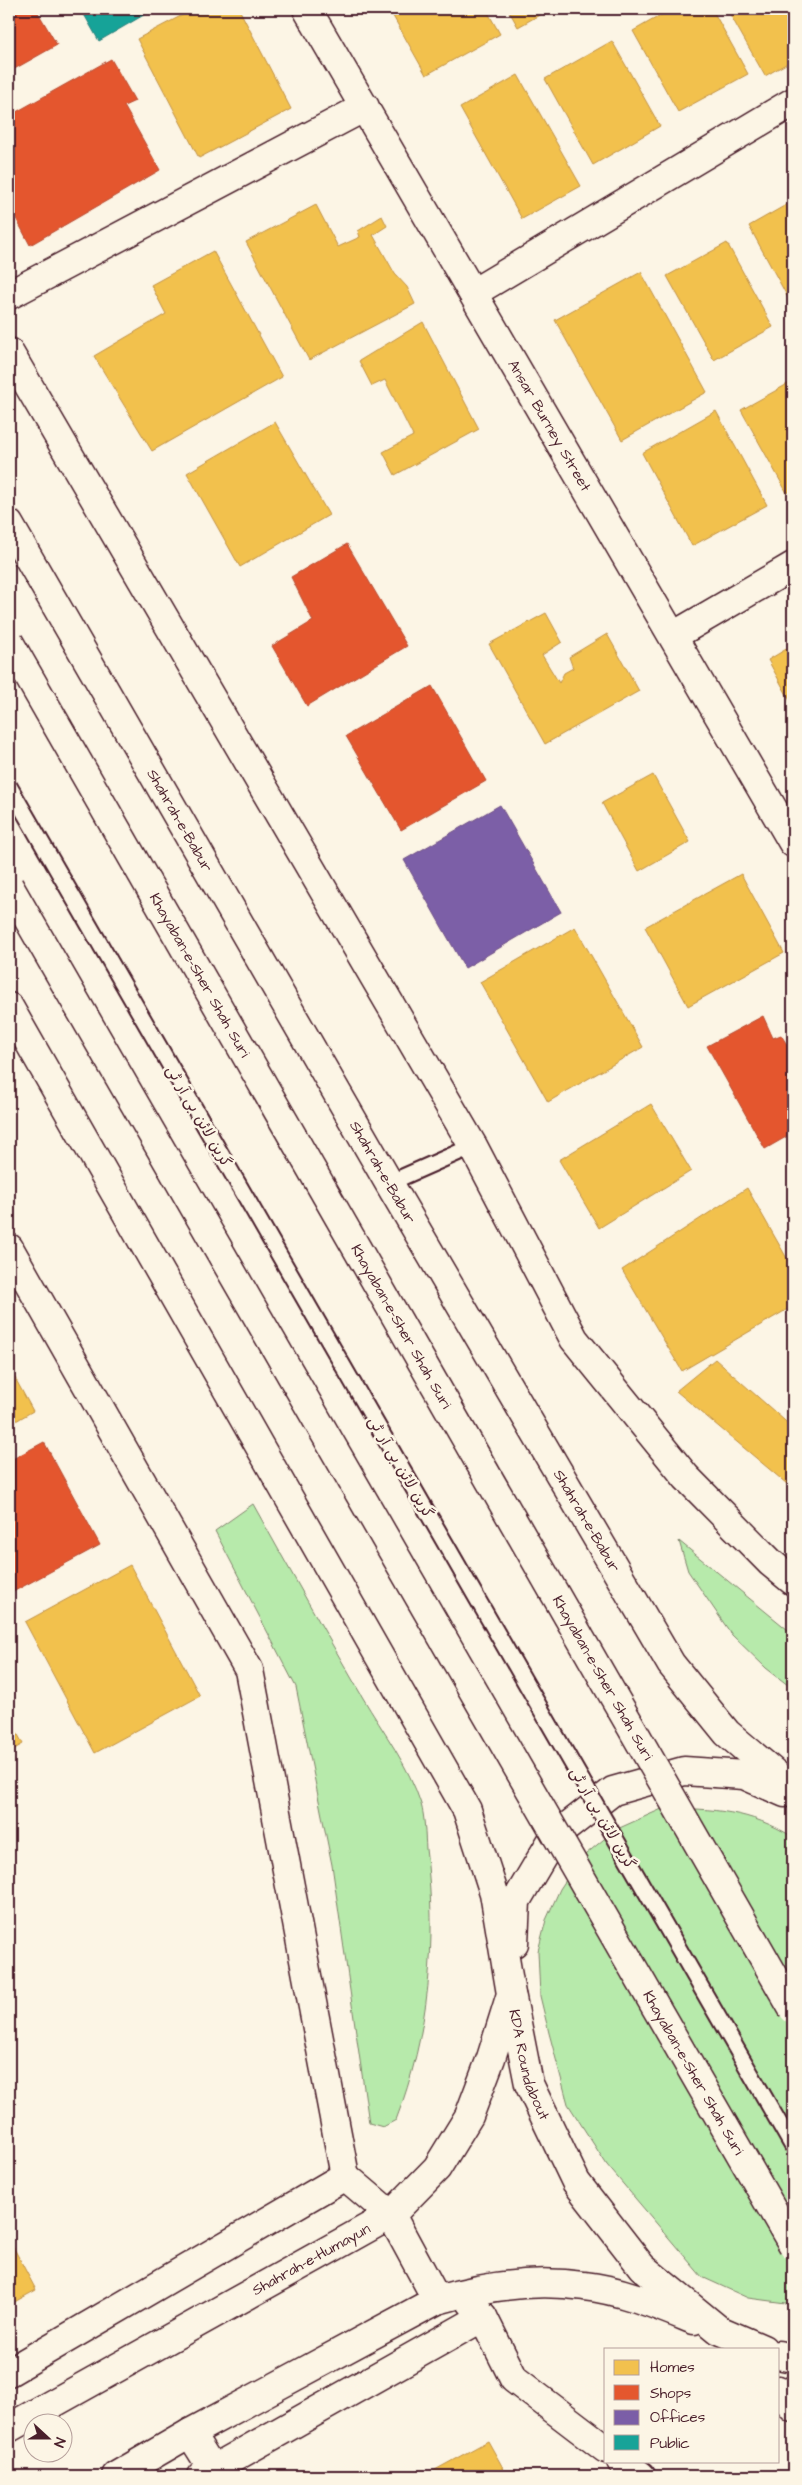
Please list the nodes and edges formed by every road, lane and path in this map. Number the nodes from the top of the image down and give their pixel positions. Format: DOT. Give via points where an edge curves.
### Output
graph roads {
  1 [pos="307,9"];
  2 [pos="793,102"];
  3 [pos="365,107"];
  4 [pos="474,293"];
  5 [pos="9,295"];
  6 [pos="9,352"];
  7 [pos="9,524"];
  8 [pos="793,566"];
  9 [pos="673,636"];
  10 [pos="9,642"];
  11 [pos="9,786"];
  12 [pos="793,843"];
  13 [pos="9,886"];
  14 [pos="9,1007"];
  15 [pos="473,1146"];
  16 [pos="389,1183"];
  17 [pos="9,1248"];
  18 [pos="793,1581"];
  19 [pos="793,1789"];
  20 [pos="793,1797"];
  21 [pos="511,1994"];
  22 [pos="793,2010"];
  23 [pos="793,2148"];
  24 [pos="345,2176"];
  25 [pos="390,2215"];
  26 [pos="793,2245"];
  27 [pos="464,2292"];
  28 [pos="437,2300"];
  29 [pos="483,2318"];
  30 [pos="728,2339"];
  31 [pos="760,2348"];
  32 [pos="780,2355"];
  33 [pos="793,2358"];
  34 [pos="9,2372"];
  35 [pos="780,2392"];
  36 [pos="793,2408"];
  37 [pos="9,2428"];
  38 [pos="190,2433"];
  39 [pos="604,2447"];
  40 [pos="623,2462"];
  41 [pos="210,2474"];
  42 [pos="116,2476"];
  43 [pos="641,2476"];
  1 -- 3 [label="main road, Ansar Burney Street"];
  2 -- 4 [label="main road"];
  3 -- 4 [label="main road, Ansar Burney Street"];
  3 -- 5 [label="main road"];
  4 -- 9 [label="main road, Ansar Burney Street"];
  6 -- 15 [label="main road"];
  7 -- 16 [label="main road, Shahrah-e-Babur"];
  8 -- 9 [label="main road"];
  9 -- 12 [label="main road, Ansar Burney Street"];
  10 -- 22 [label="main road, Khayaban-e-Sher Shah Suri, bridge"];
  11 -- 23 [label="lane, گرین لائن بی آر ٹی, bridge"];
  13 -- 26 [label="main road, Khayaban-e-Sher Shah Suri, bridge"];
  14 -- 21 [label="main road" via="467,1810 494,1893"];
  15 -- 16 [label="lane"];
  15 -- 18 [label="main road" via="574,1339 686,1477"];
  16 -- 19 [label="main road, Shahrah-e-Babur" via="671,1664 727,1732"];
  17 -- 24 [label="main road" via="249,1670"];
  20 -- 21 [label="main road, KDA Roundabout" via="744,1775 684,1771 613,1791 554,1837 516,1901"];
  21 -- 25 [label="main road, Shahrah-e-Humayun" via="469,2116 437,2168"];
  21 -- 30 [label="main road, KDA Roundabout" via="529,2084 576,2182 642,2267"];
  24 -- 25 [label="main road"];
  24 -- 34 [label="main road"];
  25 -- 28 [label="main road"];
  25 -- 37 [label="main road, Shahrah-e-Humayun"];
  27 -- 28 [label="main road"];
  27 -- 29 [label="main road"];
  27 -- 30 [label="main road" via="522,2283 585,2286 649,2302"];
  28 -- 38 [label="main road"];
  29 -- 39 [label="main road" via="514,2379"];
  29 -- 41 [label="main road"];
  30 -- 31 [label="main road, KDA Roundabout"];
  32 -- 33 [label="main road"];
  35 -- 36 [label="main road"];
  38 -- 41 [label="main road"];
  38 -- 42 [label="main road"];
  40 -- 43 [label="main road"];
}
